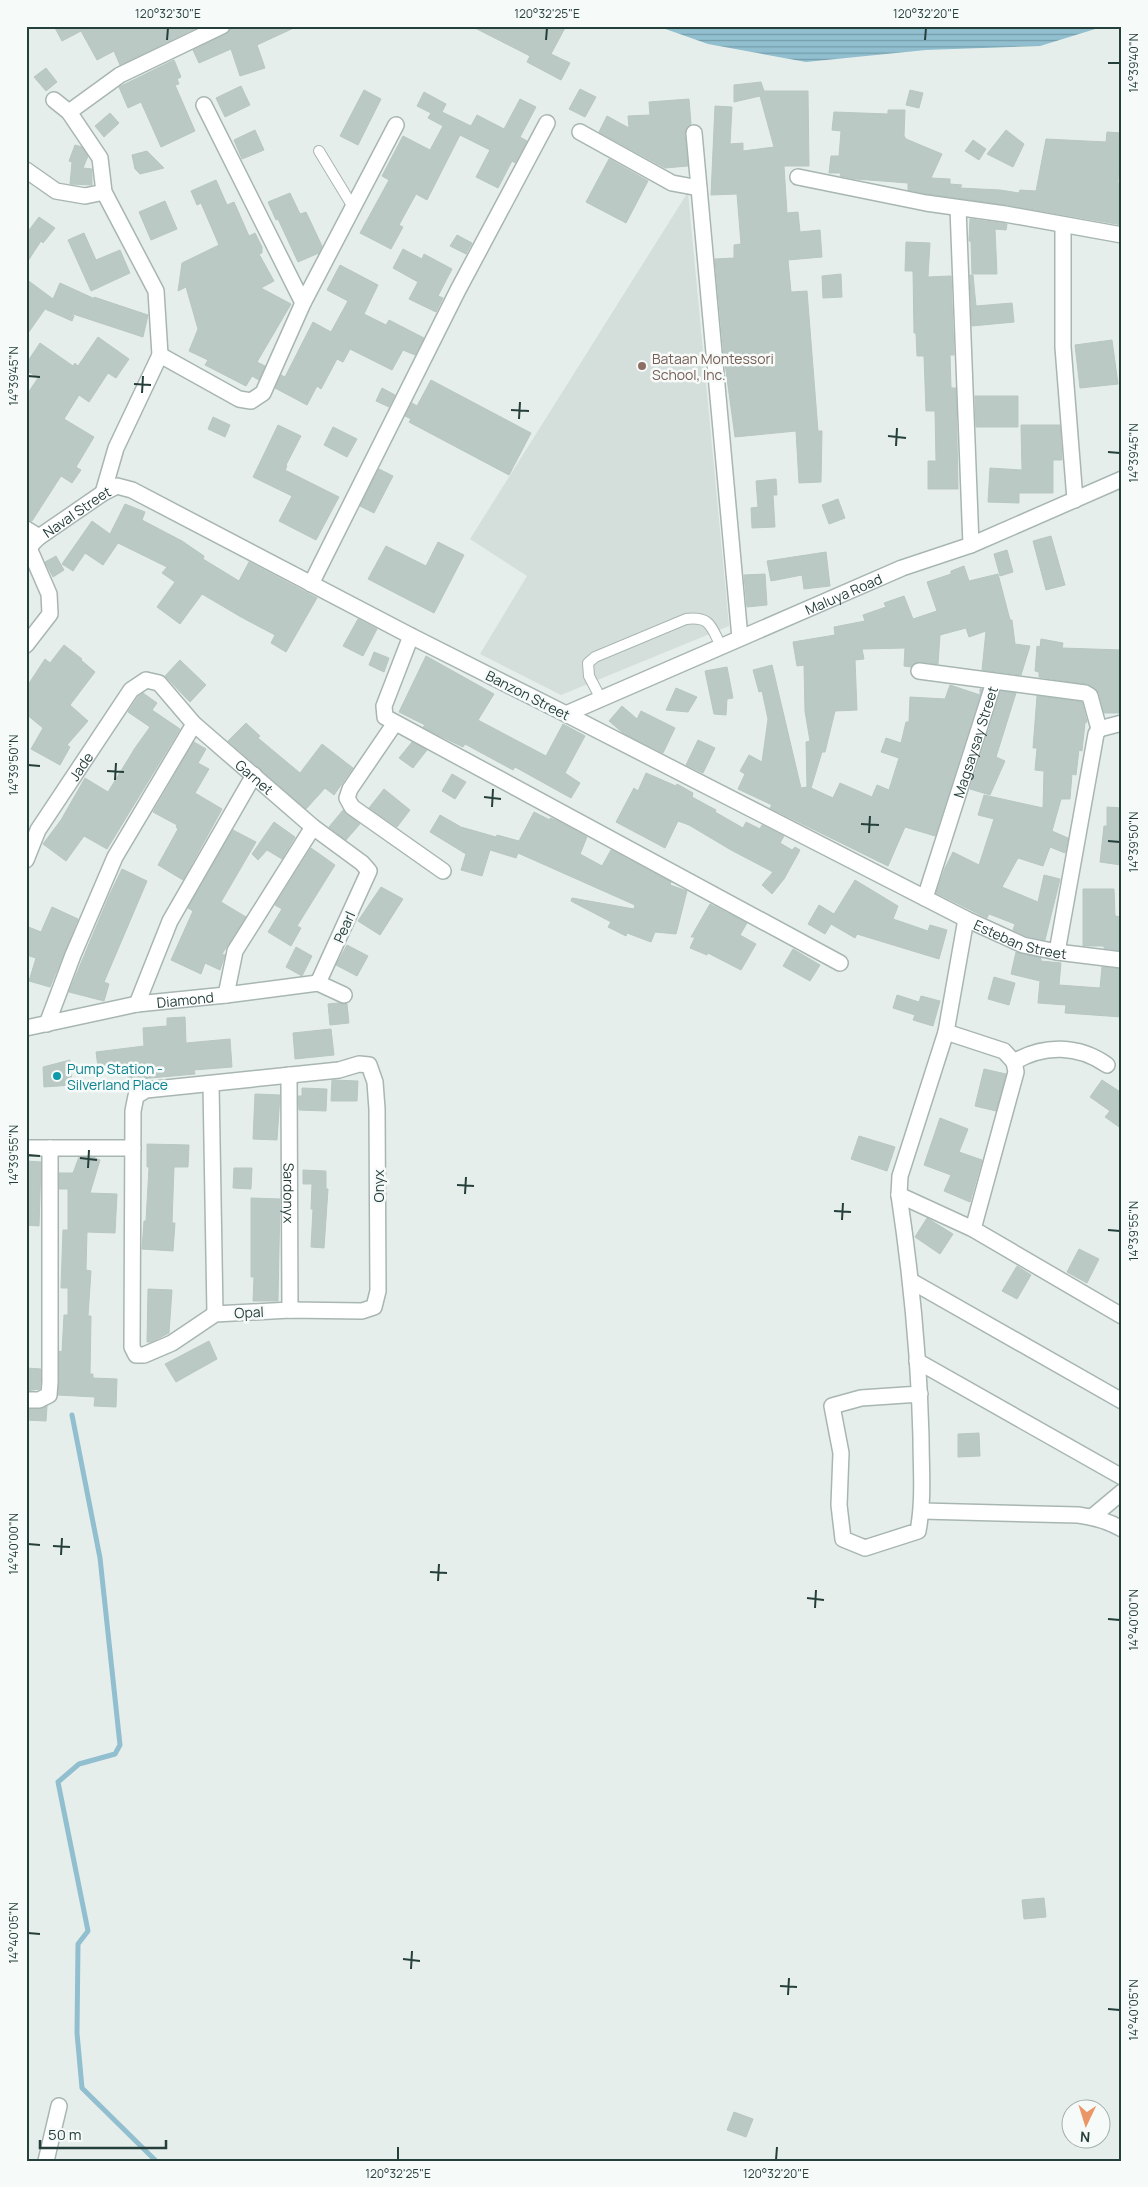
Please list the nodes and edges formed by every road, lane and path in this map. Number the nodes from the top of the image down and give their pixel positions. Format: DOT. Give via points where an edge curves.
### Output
graph roads {
  1 [pos="222,26"];
  2 [pos="54,100"];
  3 [pos="204,105"];
  4 [pos="69,112"];
  5 [pos="547,123"];
  6 [pos="396,125"];
  7 [pos="580,132"];
  8 [pos="694,133"];
  9 [pos="319,151"];
  10 [pos="26,170"];
  11 [pos="798,177"];
  12 [pos="699,188"];
  13 [pos="104,192"];
  14 [pos="353,207"];
  15 [pos="958,208"];
  16 [pos="1063,225"];
  17 [pos="1122,235"];
  18 [pos="303,303"];
  19 [pos="160,355"];
  20 [pos="1122,479"];
  21 [pos="132,490"];
  22 [pos="103,493"];
  23 [pos="1075,500"];
  24 [pos="26,529"];
  25 [pos="31,545"];
  26 [pos="971,545"];
  27 [pos="311,584"];
  28 [pos="411,636"];
  29 [pos="740,638"];
  30 [pos="26,644"];
  31 [pos="721,646"];
  32 [pos="920,671"];
  33 [pos="146,680"];
  34 [pos="994,682"];
  35 [pos="601,699"];
  36 [pos="566,714"];
  37 [pos="395,722"];
  38 [pos="1122,723"];
  39 [pos="194,724"];
  40 [pos="1099,729"];
  41 [pos="254,774"];
  42 [pos="313,827"];
  43 [pos="26,860"];
  44 [pos="442,871"];
  45 [pos="369,872"];
  46 [pos="926,898"];
  47 [pos="966,918"];
  48 [pos="1057,952"];
  49 [pos="1122,960"];
  50 [pos="840,963"];
  51 [pos="318,983"];
  52 [pos="226,995"];
  53 [pos="344,995"];
  54 [pos="137,1004"];
  55 [pos="48,1024"];
  56 [pos="26,1028"];
  57 [pos="946,1032"];
  58 [pos="1014,1062"];
  59 [pos="1108,1066"];
  60 [pos="289,1075"];
  61 [pos="211,1084"];
  62 [pos="26,1148"];
  63 [pos="50,1148"];
  64 [pos="133,1148"];
  65 [pos="899,1195"];
  66 [pos="973,1229"];
  67 [pos="912,1281"];
  68 [pos="374,1307"];
  69 [pos="290,1310"];
  70 [pos="215,1314"];
  71 [pos="1122,1316"];
  72 [pos="917,1361"];
  73 [pos="920,1394"];
  74 [pos="26,1400"];
  75 [pos="1122,1401"];
  76 [pos="1122,1477"];
  77 [pos="1122,1492"];
  78 [pos="922,1511"];
  79 [pos="1092,1517"];
  80 [pos="1122,1529"];
  81 [pos="59,2106"];
  82 [pos="46,2161"];
  1 -- 4 [label="street" via="126,72"];
  2 -- 4 [label="street"];
  3 -- 18 [label="street"];
  4 -- 13 [label="street" via="100,158"];
  5 -- 27 [label="street" via="458,290"];
  6 -- 14 [label="street"];
  7 -- 12 [label="street" via="672,183"];
  8 -- 12 [label="street"];
  9 -- 14 [label="lane"];
  10 -- 13 [label="street" via="56,191 85,196"];
  11 -- 15 [label="street"];
  12 -- 29 [label="street"];
  13 -- 19 [label="street" via="156,291"];
  14 -- 18 [label="street"];
  15 -- 16 [label="street"];
  15 -- 26 [label="street"];
  16 -- 17 [label="street"];
  16 -- 23 [label="street" via="1063,347"];
  18 -- 19 [label="street" via="263,393 251,401 239,399"];
  19 -- 22 [label="street" via="116,448"];
  20 -- 23 [label="street, Maluya Road"];
  21 -- 22 [label="street, Naval Street" via="117,486"];
  21 -- 27 [label="street, Banzon Street"];
  22 -- 25 [label="street, Naval Street"];
  23 -- 26 [label="street, Maluya Road"];
  24 -- 25 [label="street"];
  25 -- 30 [label="street" via="49,594 50,614"];
  26 -- 29 [label="street, Maluya Road" via="902,568"];
  27 -- 28 [label="street, Banzon Street"];
  28 -- 36 [label="street, Banzon Street"];
  28 -- 37 [label="street" via="384,706 385,717"];
  29 -- 31 [label="street, Maluya Road"];
  31 -- 35 [label="street, Maluya Road"];
  31 -- 35 [label="lane" via="709,623 698,618 686,619 595,657 588,663 588,670"];
  32 -- 34 [label="street"];
  33 -- 39 [label="street, Garnet" via="159,683"];
  33 -- 43 [label="street, Jade" via="130,690 38,830"];
  34 -- 40 [label="street, Magsaysay Street" via="1086,694 1090,696"];
  34 -- 46 [label="street, Magsaysay Street"];
  35 -- 36 [label="street, Maluya Road"];
  36 -- 46 [label="street, Banzon Street"];
  37 -- 44 [label="street" via="347,798 352,807"];
  37 -- 50 [label="street"];
  38 -- 40 [label="street"];
  39 -- 41 [label="street, Garnet"];
  39 -- 55 [label="street" via="114,857"];
  40 -- 48 [label="street"];
  41 -- 42 [label="street, Garnet"];
  41 -- 54 [label="street" via="170,921"];
  42 -- 45 [label="street, Garnet" via="362,863"];
  42 -- 52 [label="street" via="235,951"];
  45 -- 51 [label="street, Pearl"];
  46 -- 47 [label="street, Esteban Street"];
  47 -- 48 [label="street, Esteban Street" via="1023,945"];
  47 -- 57 [label="street"];
  48 -- 49 [label="street, Esteban Street"];
  51 -- 52 [label="street, Diamond"];
  51 -- 53 [label="street"];
  52 -- 54 [label="street, Diamond"];
  54 -- 55 [label="street, Diamond"];
  55 -- 56 [label="street, Diamond"];
  57 -- 58 [label="street" via="1004,1051"];
  57 -- 65 [label="street" via="900,1176"];
  58 -- 59 [label="street" via="1028,1053 1063,1049 1084,1052"];
  58 -- 66 [label="street" via="1016,1072"];
  60 -- 61 [label="street"];
  60 -- 68 [label="street, Onyx" via="369,1065 375,1082 377,1109 378,1291"];
  60 -- 69 [label="street, Sardonyx"];
  61 -- 64 [label="street" via="146,1090 136,1096"];
  61 -- 70 [label="street"];
  62 -- 63 [label="street"];
  63 -- 64 [label="street"];
  63 -- 74 [label="street" via="50,1382 48,1395 39,1400"];
  64 -- 70 [label="street, Opal" via="132,1347 136,1355 144,1355 172,1343"];
  65 -- 66 [label="street"];
  65 -- 67 [label="street"];
  66 -- 71 [label="street"];
  67 -- 72 [label="street"];
  67 -- 75 [label="street"];
  68 -- 69 [label="street, Opal" via="362,1312"];
  69 -- 70 [label="street, Opal"];
  72 -- 73 [label="street"];
  72 -- 76 [label="street"];
  73 -- 78 [label="street"];
  73 -- 78 [label="street" via="861,1398 832,1406 840,1453 839,1505 843,1538 865,1548 899,1539 918,1532"];
  77 -- 79 [label="street"];
  78 -- 79 [label="street"];
  79 -- 80 [label="street"];
  81 -- 82 [label="street"];
}
